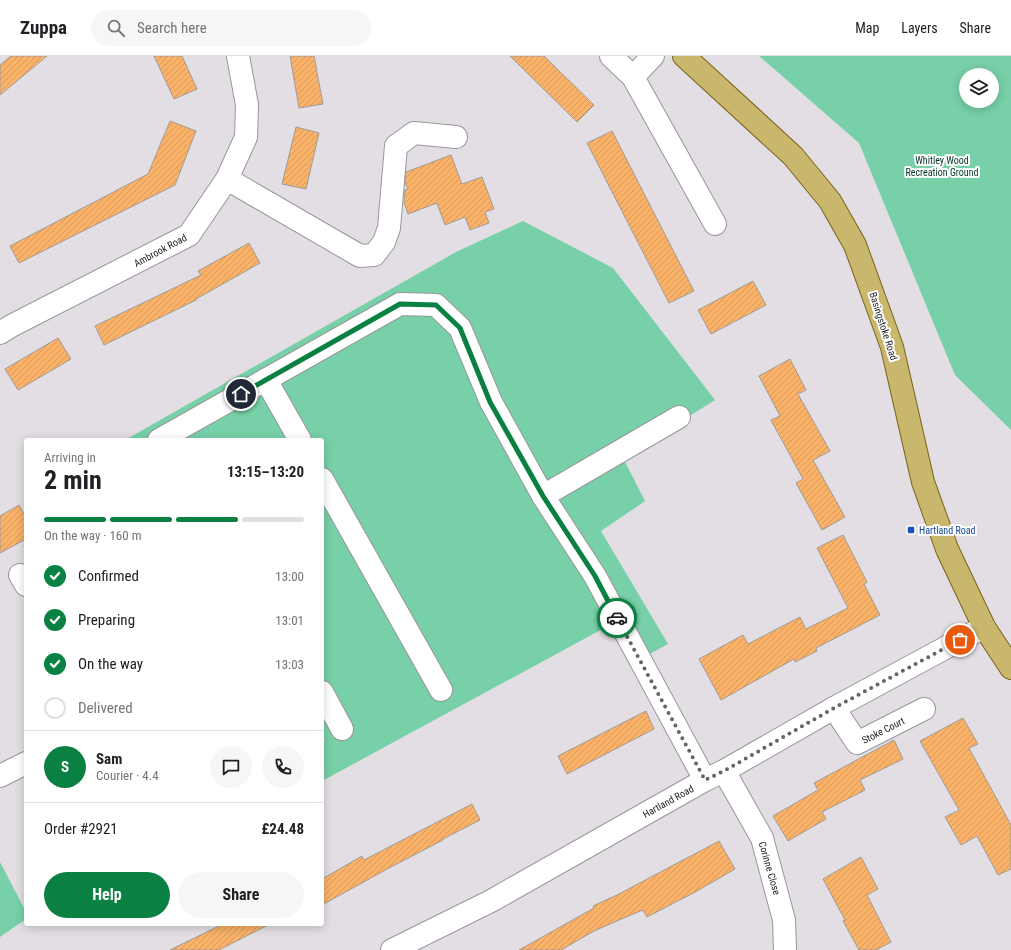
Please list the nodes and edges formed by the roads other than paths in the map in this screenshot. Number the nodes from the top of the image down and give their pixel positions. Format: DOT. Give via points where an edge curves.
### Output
graph roads {
  1 [pos="238,56"];
  2 [pos="610,56"];
  3 [pos="653,56"];
  4 [pos="684,56"];
  5 [pos="633,77"];
  6 [pos="456,137"];
  7 [pos="228,179"];
  8 [pos="715,224"];
  9 [pos="0,334"];
  10 [pos="266,380"];
  11 [pos="679,417"];
  12 [pos="183,434"];
  13 [pos="166,438"];
  14 [pos="299,438"];
  15 [pos="324,483"];
  16 [pos="543,496"];
  17 [pos="984,627"];
  18 [pos="1011,668"];
  19 [pos="441,690"];
  20 [pos="324,696"];
  21 [pos="834,708"];
  22 [pos="924,709"];
  23 [pos="342,729"];
  24 [pos="24,764"];
  25 [pos="0,776"];
  26 [pos="714,776"];
  27 [pos="392,950"];
  28 [pos="785,950"];
  1 -- 7 [label="street, Ambrook Road" via="247,105 246,137"];
  2 -- 5 [label="street"];
  3 -- 5 [label="street"];
  4 -- 17 [label="main road, Basingstoke Road" via="793,156 830,201 855,245 892,347 923,482 947,549"];
  5 -- 8 [label="street"];
  6 -- 7 [label="street" via="414,133 396,146 389,228 384,242 374,255 360,256"];
  7 -- 9 [label="street, Ambrook Road" via="189,235"];
  10 -- 12 [label="street, Corinne Close"];
  10 -- 14 [label="street"];
  10 -- 16 [label="street, Corinne Close" via="400,304 436,305 460,328 490,402"];
  11 -- 16 [label="street"];
  12 -- 13 [label="street, Corinne Close"];
  15 -- 19 [label="street"];
  16 -- 26 [label="street, Corinne Close" via="595,576"];
  17 -- 18 [label="main road, Basingstoke Road"];
  17 -- 21 [label="street, Hartland Road"];
  20 -- 23 [label="street"];
  21 -- 22 [label="street, Stoke Court" via="857,743"];
  21 -- 26 [label="street, Hartland Road"];
  24 -- 25 [label="street"];
  26 -- 27 [label="street, Hartland Road" via="491,901"];
  26 -- 28 [label="street, Corinne Close" via="762,838 784,920"];
}
